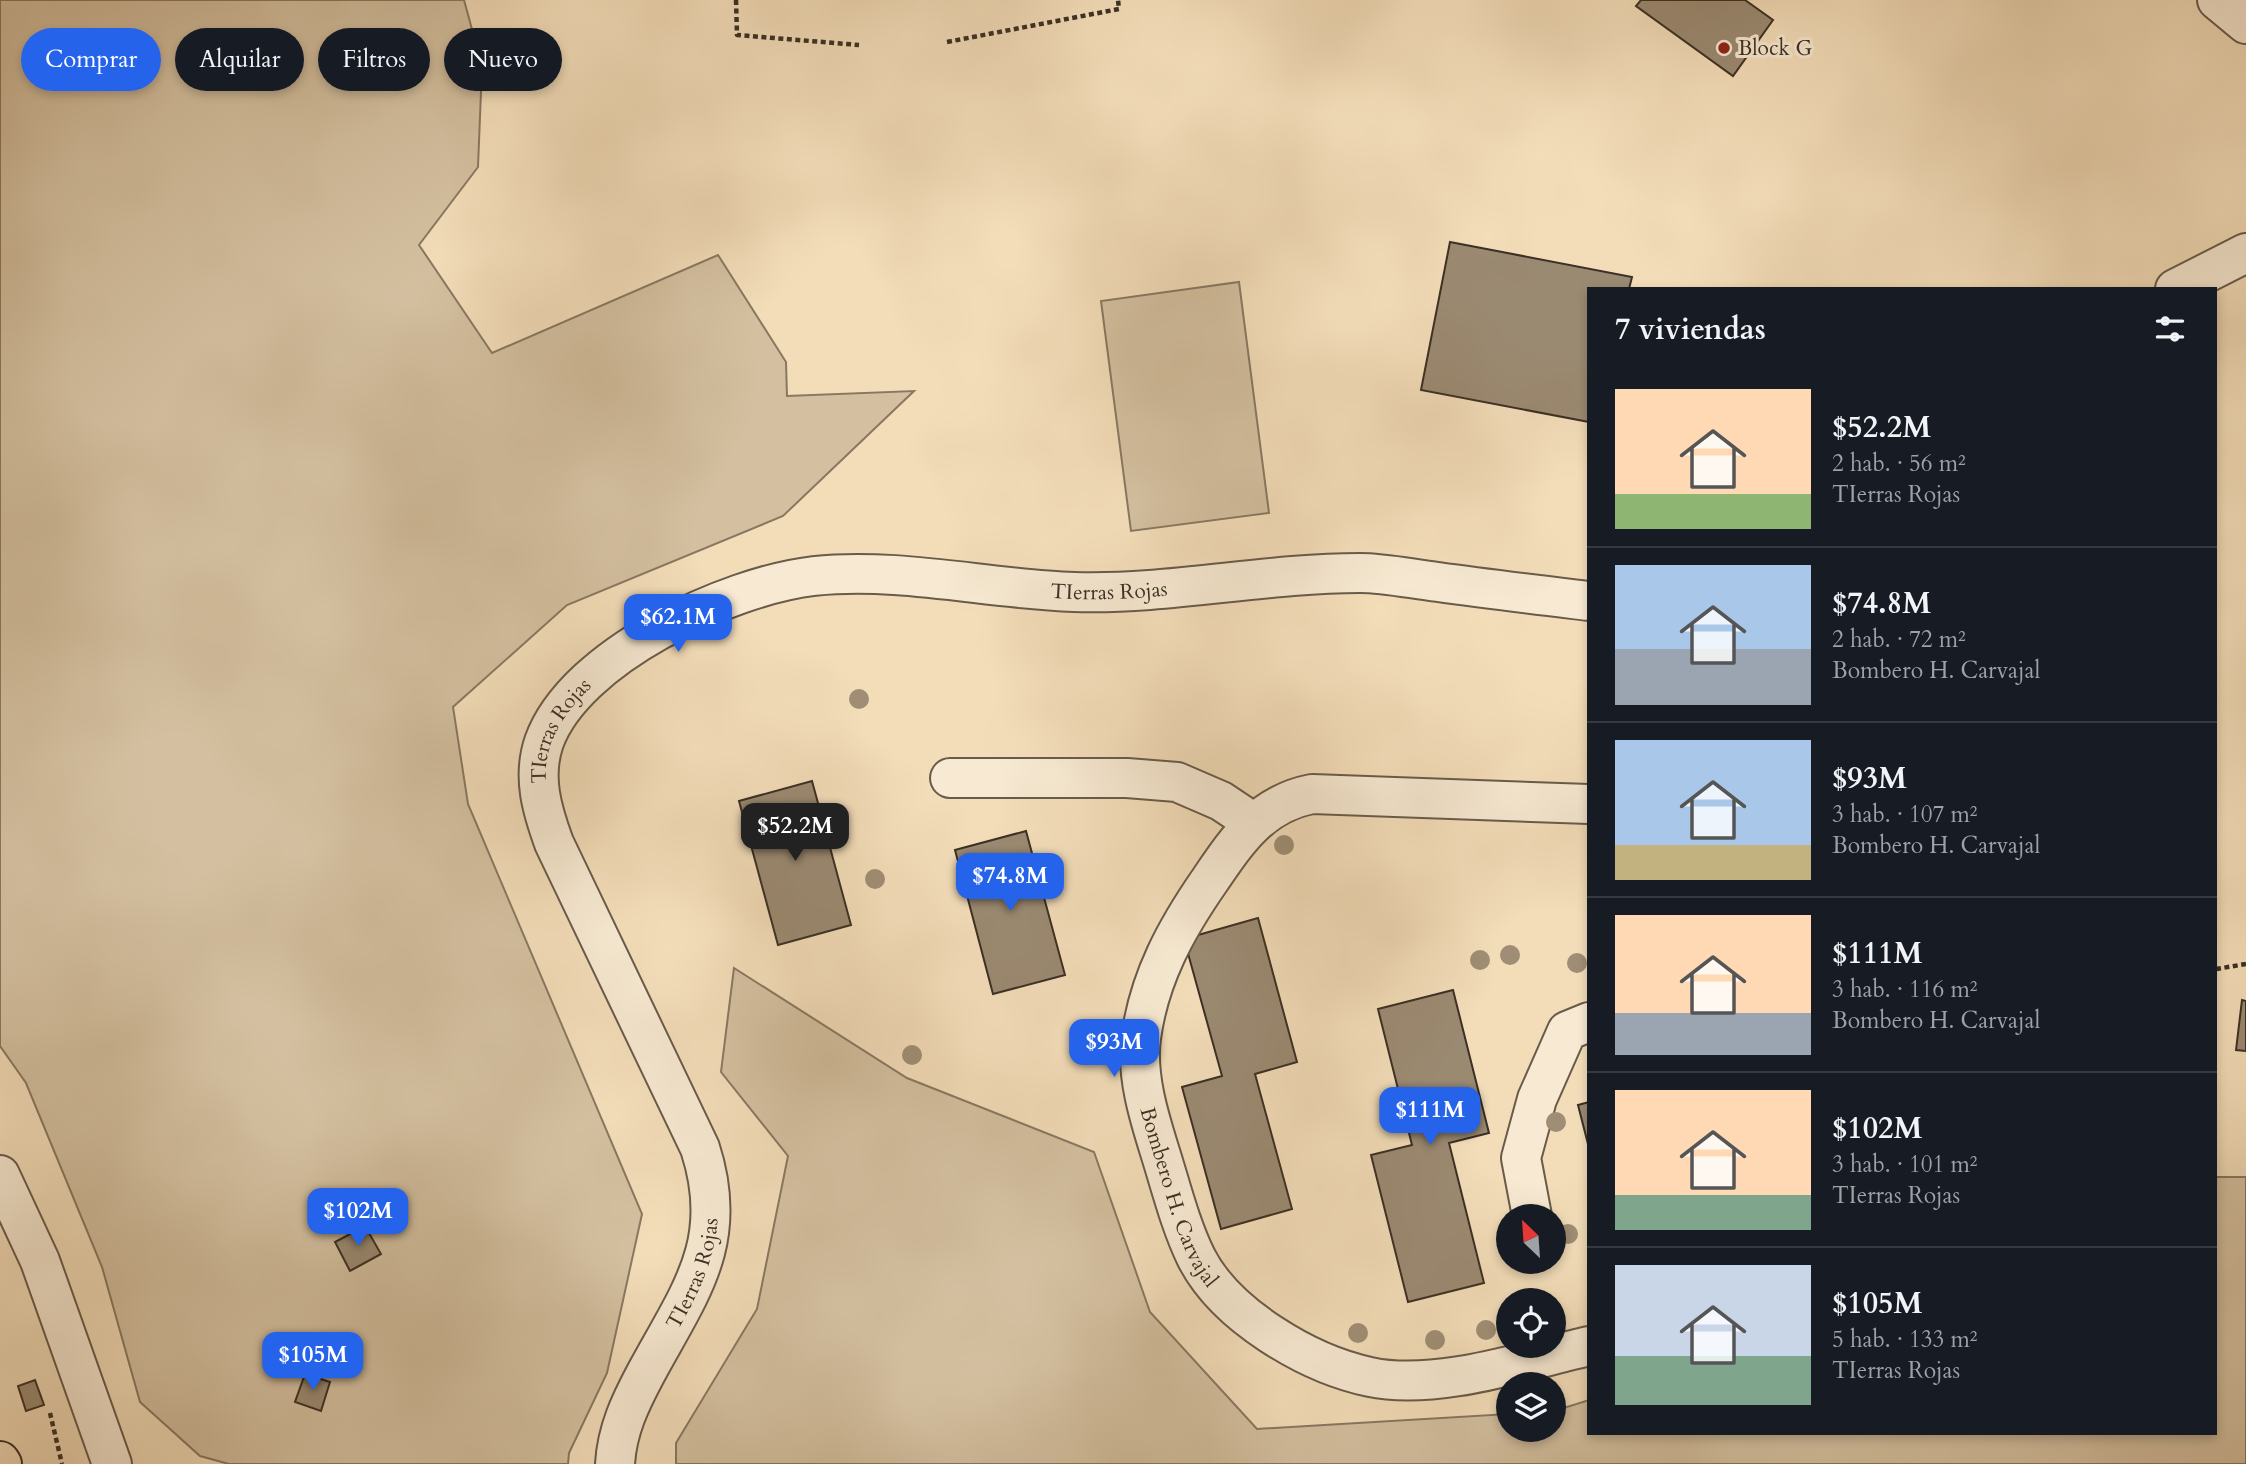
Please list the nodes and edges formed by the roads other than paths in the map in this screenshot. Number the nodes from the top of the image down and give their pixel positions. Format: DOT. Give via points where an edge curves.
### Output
graph roads {
  1 [pos="2217,0"];
  2 [pos="2246,24"];
  3 [pos="2246,253"];
  4 [pos="2179,287"];
  5 [pos="1587,601"];
  6 [pos="950,778"];
  7 [pos="1587,804"];
  8 [pos="1254,823"];
  9 [pos="1587,1023"];
  10 [pos="0,1175"];
  11 [pos="1530,1204"];
  12 [pos="1587,1346"];
  13 [pos="112,1464"];
  14 [pos="615,1464"];
  1 -- 2 [label="street"];
  3 -- 4 [label="street"];
  5 -- 14 [label="street, TIerras Rojas" via="1364,573 1075,592 874,574 814,576 765,585 724,600 656,632 586,679 559,712 544,743 538,771 541,805 554,843 699,1147 711,1193 709,1244 702,1269 630,1402"];
  6 -- 8 [label="street" via="1177,782 1221,801"];
  7 -- 8 [label="street, Bombero H. Carvajal" via="1312,794 1288,799"];
  8 -- 12 [label="street, Bombero H. Carvajal" via="1184,918 1156,971 1140,1040 1146,1104 1197,1259 1225,1297 1271,1336 1370,1377 1450,1377"];
  9 -- 11 [label="street" via="1567,1031 1537,1099 1521,1158"];
  10 -- 13 [label="street" via="40,1261"];
}
